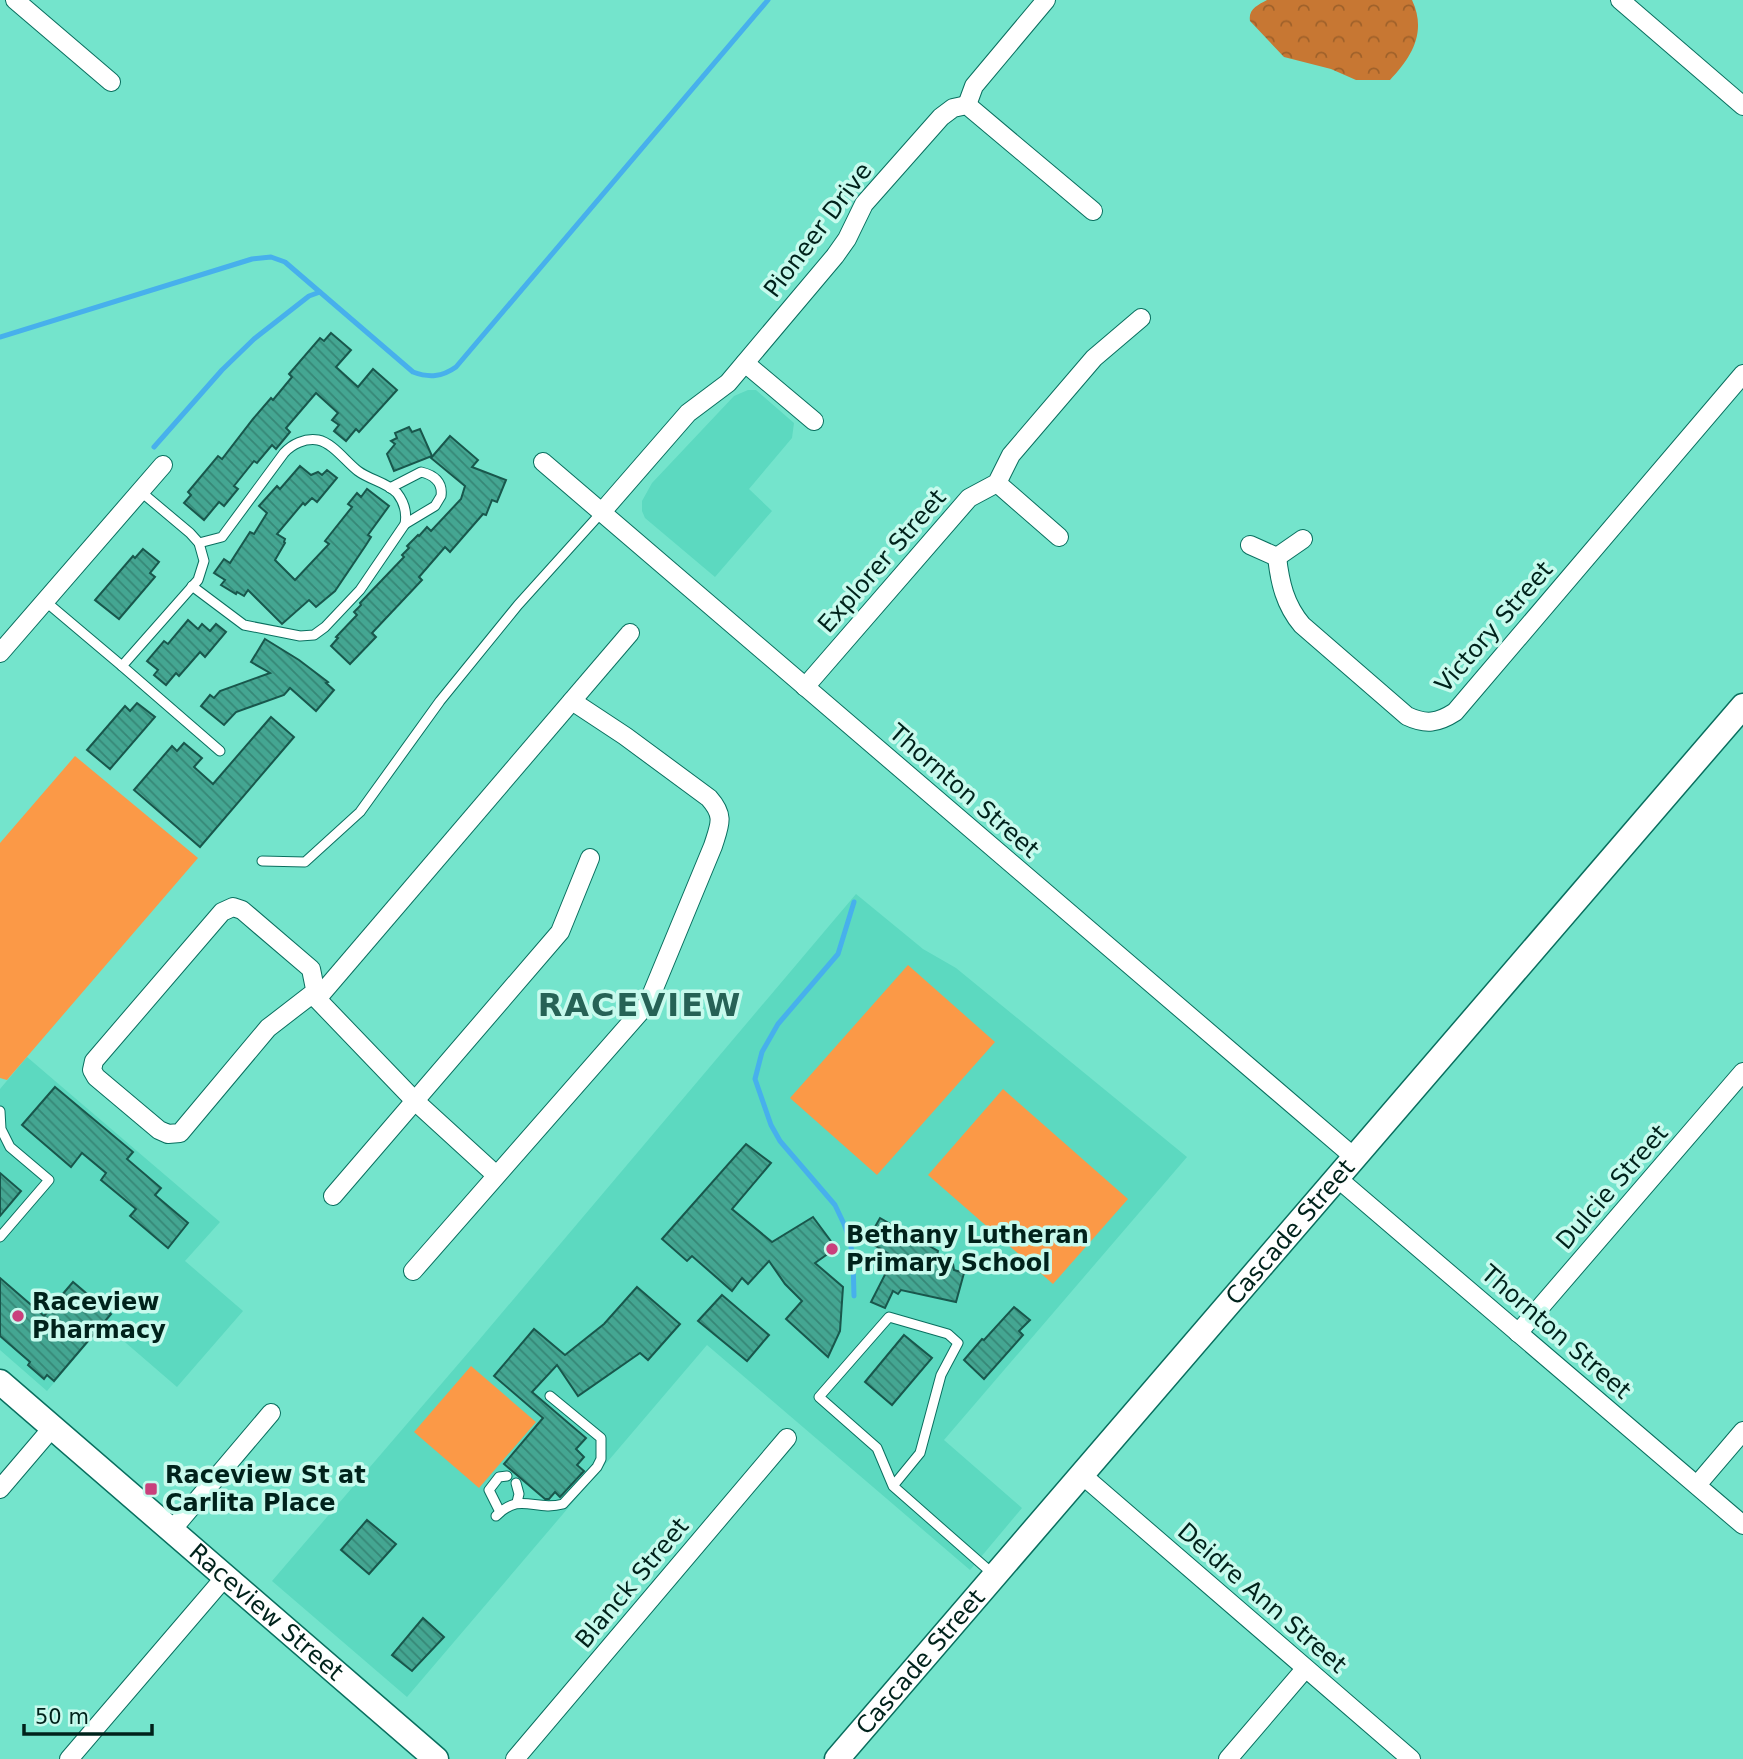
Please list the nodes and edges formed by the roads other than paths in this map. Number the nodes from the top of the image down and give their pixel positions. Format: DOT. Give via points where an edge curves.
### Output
graph roads {
  1 [pos="1046,0"];
  2 [pos="1620,0"];
  3 [pos="23,3"];
  4 [pos="111,82"];
  5 [pos="968,105"];
  6 [pos="1743,106"];
  7 [pos="1093,211"];
  8 [pos="1141,318"];
  9 [pos="745,363"];
  10 [pos="1743,373"];
  11 [pos="814,421"];
  12 [pos="543,462"];
  13 [pos="163,465"];
  14 [pos="996,483"];
  15 [pos="390,488"];
  16 [pos="140,491"];
  17 [pos="601,513"];
  18 [pos="405,524"];
  19 [pos="1059,537"];
  20 [pos="1303,539"];
  21 [pos="199,543"];
  22 [pos="1250,545"];
  23 [pos="1278,557"];
  24 [pos="192,586"];
  25 [pos="45,601"];
  26 [pos="630,633"];
  27 [pos="0,653"];
  28 [pos="122,666"];
  29 [pos="805,687"];
  30 [pos="572,701"];
  31 [pos="1743,706"];
  32 [pos="220,751"];
  33 [pos="590,858"];
  34 [pos="262,860"];
  35 [pos="316,995"];
  36 [pos="1743,1072"];
  37 [pos="415,1101"];
  38 [pos="0,1111"];
  39 [pos="0,1130"];
  40 [pos="1354,1157"];
  41 [pos="496,1175"];
  42 [pos="1336,1177"];
  43 [pos="333,1196"];
  44 [pos="0,1237"];
  45 [pos="413,1272"];
  46 [pos="1518,1334"];
  47 [pos="0,1381"];
  48 [pos="550,1396"];
  49 [pos="271,1413"];
  50 [pos="52,1428"];
  51 [pos="1743,1432"];
  52 [pos="787,1438"];
  53 [pos="1081,1474"];
  54 [pos="507,1476"];
  55 [pos="516,1483"];
  56 [pos="1697,1485"];
  57 [pos="893,1486"];
  58 [pos="0,1489"];
  59 [pos="517,1502"];
  60 [pos="1743,1525"];
  61 [pos="171,1531"];
  62 [pos="994,1575"];
  63 [pos="225,1577"];
  64 [pos="1306,1669"];
  65 [pos="69,1759"];
  66 [pos="436,1759"];
  67 [pos="515,1759"];
  68 [pos="837,1759"];
  69 [pos="1228,1759"];
  70 [pos="1411,1759"];
  1 -- 5 [label="street" via="974,86"];
  2 -- 6 [label="street"];
  3 -- 4 [label="street"];
  5 -- 7 [label="street"];
  5 -- 9 [label="street, Pioneer Drive" via="941,117 864,204 835,256"];
  8 -- 14 [label="street, Explorer Street" via="1094,358 1011,456"];
  9 -- 11 [label="street"];
  9 -- 17 [label="street, Pioneer Drive" via="728,383 688,413"];
  10 -- 23 [label="street, Victory Street" via="1455,712 1443,719 1430,723 1407,716 1302,625 1285,598"];
  12 -- 17 [label="street, Thornton Street"];
  13 -- 16 [label="street"];
  14 -- 19 [label="street"];
  14 -- 29 [label="street, Explorer Street" via="969,498"];
  15 -- 18 [label="lane" via="405,507"];
  15 -- 18 [label="lane" via="421,472 440,484 441,496 435,506"];
  15 -- 21 [label="lane" via="359,472 326,443 302,442 284,453 222,537"];
  16 -- 21 [label="lane"];
  16 -- 25 [label="street"];
  17 -- 29 [label="street, Thornton Street"];
  17 -- 34 [label="lane" via="518,604 360,812 305,862"];
  18 -- 24 [label="lane" via="360,590 314,635 244,625"];
  20 -- 23 [label="street"];
  21 -- 24 [label="lane" via="204,561"];
  22 -- 23 [label="street"];
  24 -- 28 [label="lane"];
  25 -- 27 [label="street"];
  25 -- 28 [label="lane"];
  26 -- 30 [label="street"];
  28 -- 32 [label="lane"];
  29 -- 40 [label="street, Thornton Street"];
  30 -- 35 [label="street"];
  30 -- 41 [label="street" via="709,798 721,822 648,1003"];
  31 -- 40 [label="main road, Cascade Street"];
  33 -- 37 [label="street" via="560,932"];
  35 -- 35 [label="street" via="268,1028 180,1133 159,1130 92,1070 94,1061 222,912 233,907 311,969"];
  35 -- 37 [label="street"];
  36 -- 46 [label="street, Dulcie Street"];
  37 -- 41 [label="street"];
  37 -- 43 [label="street"];
  38 -- 39 [label="lane"];
  39 -- 44 [label="lane" via="10,1147 49,1180"];
  40 -- 42 [label="main road, Cascade Street"];
  41 -- 45 [label="street"];
  42 -- 46 [label="street, Thornton Street"];
  42 -- 53 [label="main road, Cascade Street"];
  46 -- 56 [label="street, Thornton Street"];
  47 -- 50 [label="main road, Raceview Street"];
  48 -- 59 [label="lane" via="601,1438 601,1460 563,1504"];
  49 -- 61 [label="street"];
  50 -- 58 [label="street"];
  50 -- 61 [label="main road, Raceview Street"];
  51 -- 56 [label="street"];
  52 -- 67 [label="street, Blanck Street"];
  53 -- 62 [label="main road, Cascade Street"];
  53 -- 64 [label="street, Deidre Ann Street"];
  54 -- 59 [label="lane" via="499,1477 489,1490 498,1514"];
  55 -- 59 [label="lane"];
  56 -- 60 [label="street, Thornton Street"];
  57 -- 57 [label="lane" via="877,1448 819,1397 889,1317 948,1334 958,1343 942,1375 920,1453"];
  57 -- 62 [label="lane"];
  61 -- 63 [label="main road, Raceview Street"];
  62 -- 68 [label="main road, Cascade Street"];
  63 -- 65 [label="street"];
  63 -- 66 [label="main road, Raceview Street"];
  64 -- 69 [label="street"];
  64 -- 70 [label="street, Deidre Ann Street"];
}
